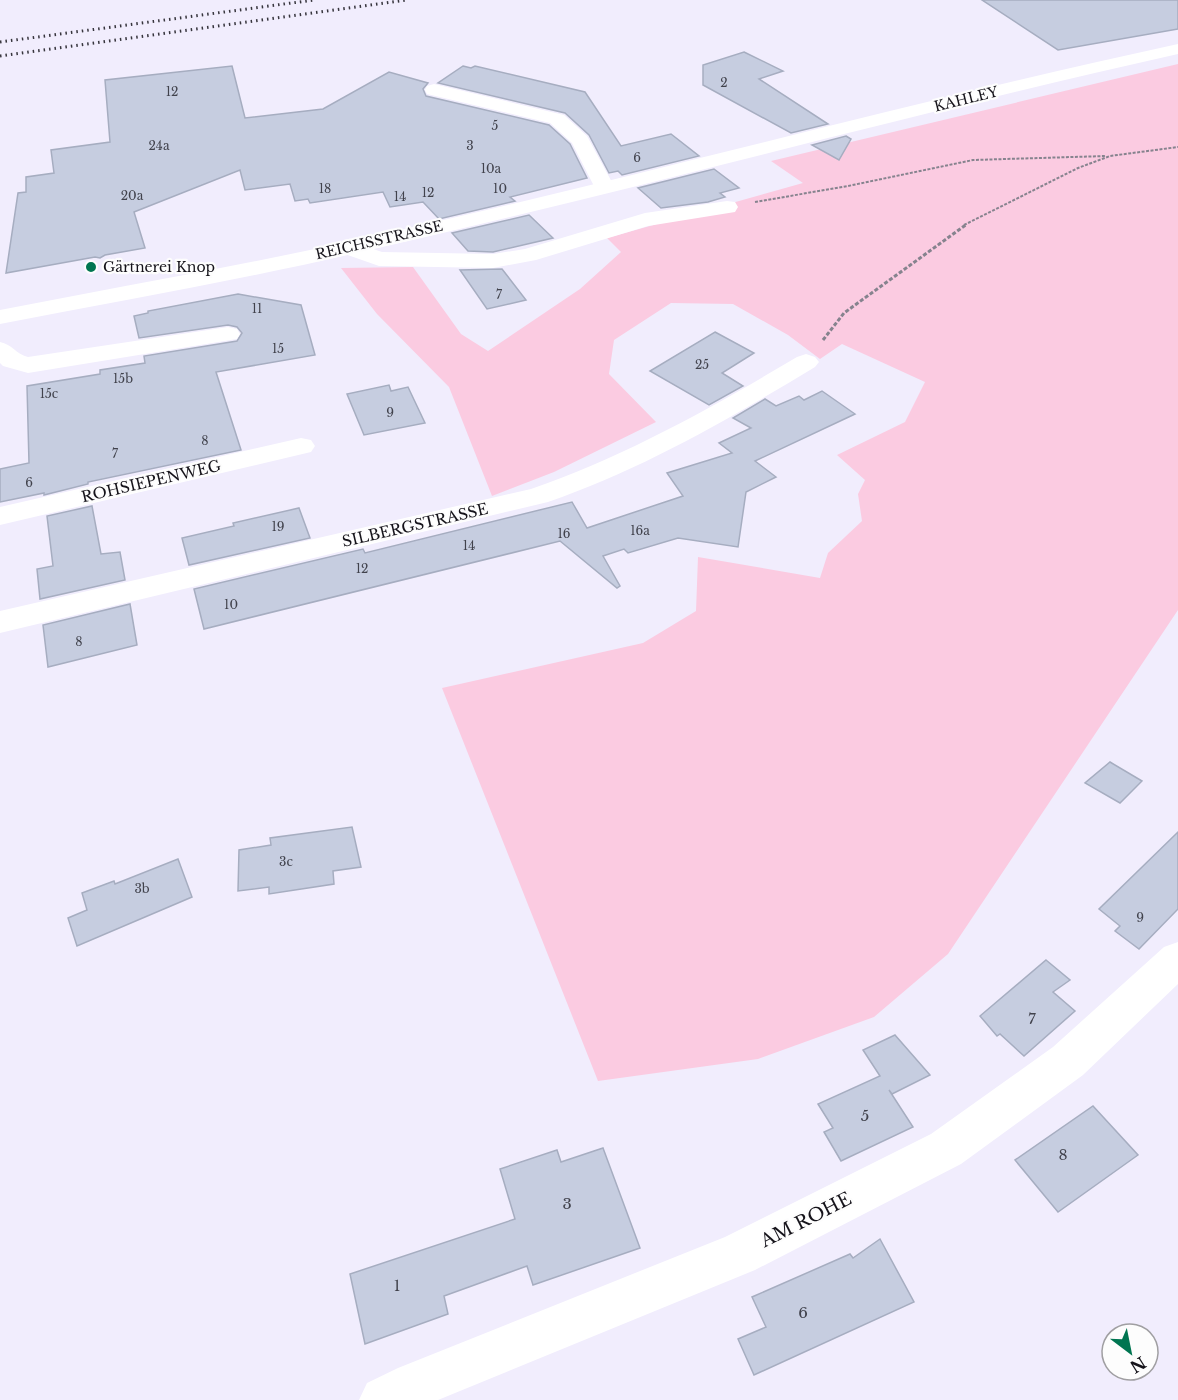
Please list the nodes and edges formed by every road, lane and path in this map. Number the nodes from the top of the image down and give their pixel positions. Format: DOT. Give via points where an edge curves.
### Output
graph roads {
  1 [pos="1178,49"];
  2 [pos="434,90"];
  3 [pos="1178,147"];
  4 [pos="754,151"];
  5 [pos="1110,156"];
  6 [pos="603,186"];
  7 [pos="728,207"];
  8 [pos="350,248"];
  9 [pos="0,317"];
  10 [pos="228,334"];
  11 [pos="0,349"];
  12 [pos="806,362"];
  13 [pos="301,446"];
  14 [pos="0,516"];
  15 [pos="0,622"];
  16 [pos="1178,959"];
  17 [pos="384,1400"];
  1 -- 4 [label="street, KAHLEY"];
  2 -- 6 [label="street" via="557,119 582,140"];
  3 -- 5 [label="path"];
  4 -- 6 [label="street, REICHSSTRASSE"];
  5 -- 7 [label="path" via="973,160"];
  5 -- 12 [label="path" via="966,224 844,313"];
  6 -- 8 [label="street, REICHSSTRASSE"];
  7 -- 8 [label="street" via="645,220 528,255 493,261 379,260"];
  8 -- 9 [label="street, REICHSSTRASSE"];
  10 -- 11 [label="street" via="28,365 12,361"];
  12 -- 15 [label="street, SILBERGSTRASSE" via="740,402 620,465 549,493"];
  13 -- 14 [label="street, ROHSIEPENWEG"];
  16 -- 17 [label="street, AM ROHE" via="1068,1062 946,1149 739,1254"];
}
